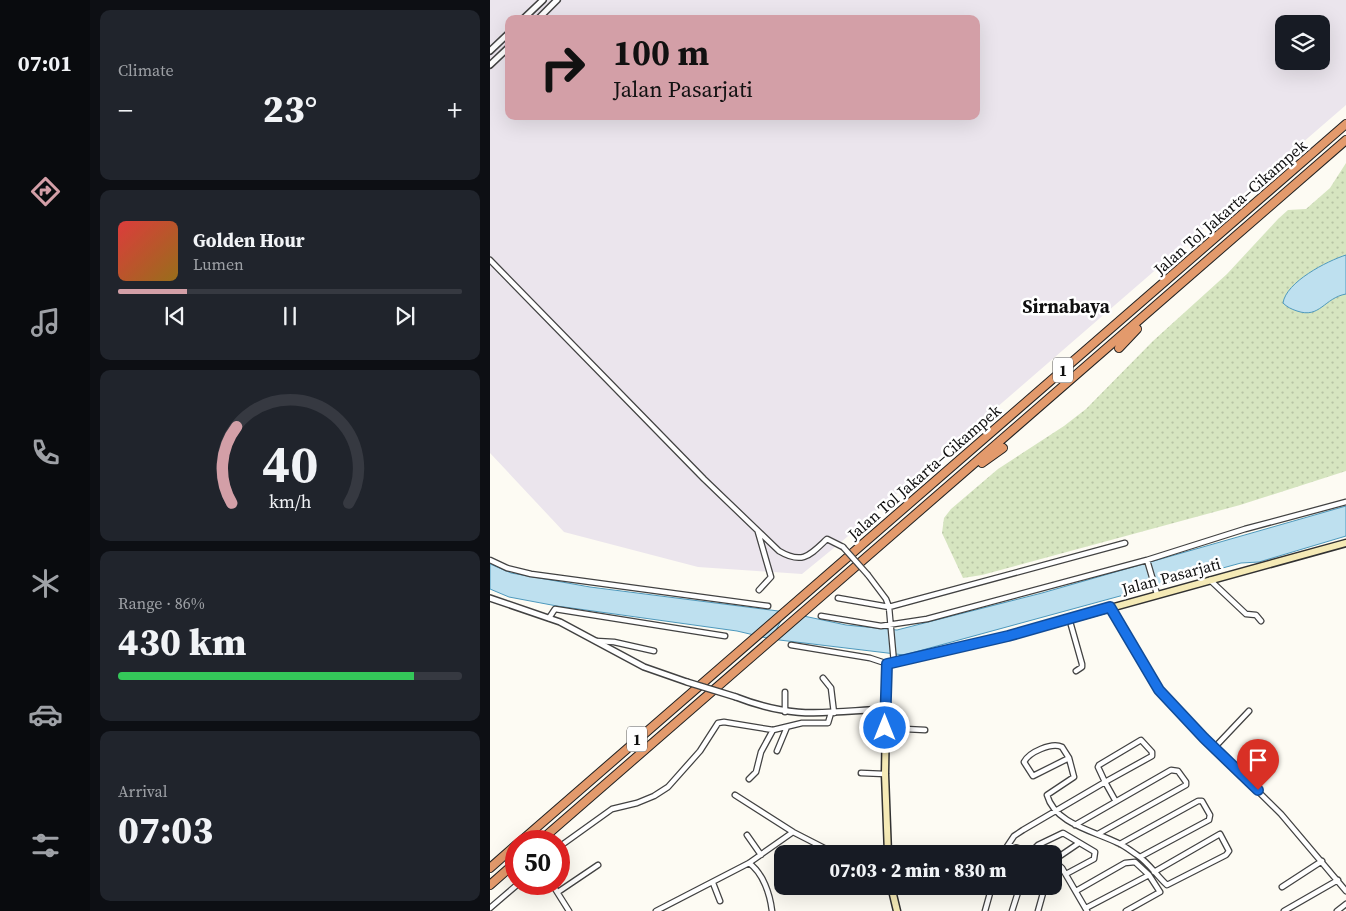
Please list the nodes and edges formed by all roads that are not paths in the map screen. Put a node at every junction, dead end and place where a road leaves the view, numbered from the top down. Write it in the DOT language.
graph roads {
  1 [pos="557,0"];
  2 [pos="541,2"];
  3 [pos="546,11"];
  4 [pos="528,15"];
  5 [pos="542,15"];
  6 [pos="505,37"];
  7 [pos="490,51"];
  8 [pos="505,51"];
  9 [pos="490,65"];
  10 [pos="1346,124"];
  11 [pos="1346,140"];
  12 [pos="490,260"];
  13 [pos="1167,297"];
  14 [pos="1119,348"];
  15 [pos="1003,448"];
  16 [pos="961,476"];
  17 [pos="1346,502"];
  18 [pos="757,531"];
  19 [pos="1125,543"];
  20 [pos="1346,543"];
  21 [pos="490,560"];
  22 [pos="1148,560"];
  23 [pos="1210,580"];
  24 [pos="759,590"];
  25 [pos="1156,591"];
  26 [pos="490,598"];
  27 [pos="838,598"];
  28 [pos="768,606"];
  29 [pos="889,607"];
  30 [pos="1110,607"];
  31 [pos="821,616"];
  32 [pos="549,618"];
  33 [pos="1069,618"];
  34 [pos="1261,621"];
  35 [pos="893,628"];
  36 [pos="725,636"];
  37 [pos="594,641"];
  38 [pos="791,645"];
  39 [pos="654,651"];
  40 [pos="891,662"];
  41 [pos="1076,671"];
  42 [pos="823,678"];
  43 [pos="784,692"];
  44 [pos="885,709"];
  45 [pos="1249,711"];
  46 [pos="785,712"];
  47 [pos="832,713"];
  48 [pos="787,726"];
  49 [pos="885,728"];
  50 [pos="773,730"];
  51 [pos="925,730"];
  52 [pos="1214,748"];
  53 [pos="777,751"];
  54 [pos="1069,758"];
  55 [pos="862,773"];
  56 [pos="885,774"];
  57 [pos="749,778"];
  58 [pos="1105,782"];
  59 [pos="734,795"];
  60 [pos="1116,800"];
  61 [pos="1056,810"];
  62 [pos="1075,825"];
  63 [pos="534,830"];
  64 [pos="553,830"];
  65 [pos="793,832"];
  66 [pos="1098,834"];
  67 [pos="747,835"];
  68 [pos="570,839"];
  69 [pos="1079,843"];
  70 [pos="1120,844"];
  71 [pos="818,845"];
  72 [pos="888,845"];
  73 [pos="1008,845"];
  74 [pos="1042,845"];
  75 [pos="505,855"];
  76 [pos="761,855"];
  77 [pos="1062,855"];
  78 [pos="1140,857"];
  79 [pos="1322,861"];
  80 [pos="749,863"];
  81 [pos="598,865"];
  82 [pos="490,868"];
  83 [pos="1062,870"];
  84 [pos="505,872"];
  85 [pos="1151,873"];
  86 [pos="1066,874"];
  87 [pos="1338,880"];
  88 [pos="713,883"];
  89 [pos="570,884"];
  90 [pos="490,885"];
  91 [pos="1282,886"];
  92 [pos="1076,891"];
  93 [pos="1346,891"];
  94 [pos="505,895"];
  95 [pos="560,895"];
  96 [pos="893,895"];
  97 [pos="989,895"];
  98 [pos="1017,895"];
  99 [pos="1043,895"];
  100 [pos="720,901"];
  101 [pos="1346,904"];
  102 [pos="490,908"];
  103 [pos="1086,910"];
  104 [pos="569,911"];
  105 [pos="656,911"];
  106 [pos="772,911"];
  107 [pos="897,911"];
  108 [pos="985,911"];
  109 [pos="1012,911"];
  110 [pos="1038,911"];
  111 [pos="1126,911"];
  112 [pos="1284,911"];
  113 [pos="1336,911"];
  1 -- 3 [label="street"];
  2 -- 3 [label="street"];
  2 -- 4 [label="street"];
  3 -- 5 [label="street"];
  6 -- 7 [label="street"];
  8 -- 9 [label="street"];
  10 -- 63 [label="highway, Jalan Tol Jakarta–Cikampek / 1"];
  11 -- 13 [label="highway, Jalan Tol Jakarta–Cikampek / 1"];
  12 -- 18 [label="street"];
  13 -- 14 [label="highway"];
  13 -- 16 [label="highway, Jalan Tol Jakarta–Cikampek / 1"];
  15 -- 16 [label="highway"];
  16 -- 64 [label="highway, Jalan Tol Jakarta–Cikampek / 1"];
  17 -- 22 [label="street"];
  18 -- 24 [label="street"];
  18 -- 29 [label="street, bridge"];
  19 -- 29 [label="street"];
  20 -- 23 [label="main road, Jalan Pasarjati"];
  21 -- 28 [label="street"];
  22 -- 25 [label="street"];
  22 -- 35 [label="street"];
  23 -- 25 [label="main road, Jalan Pasarjati"];
  23 -- 34 [label="street"];
  25 -- 30 [label="main road, Jalan Pasarjati"];
  26 -- 32 [label="street"];
  27 -- 29 [label="street"];
  29 -- 35 [label="street"];
  30 -- 33 [label="main road, Jalan Pasarjati"];
  30 -- 52 [label="street"];
  31 -- 35 [label="street"];
  32 -- 36 [label="street"];
  32 -- 37 [label="street"];
  33 -- 40 [label="main road, Jalan Pasarjati"];
  33 -- 41 [label="street"];
  35 -- 40 [label="street"];
  37 -- 39 [label="street"];
  37 -- 46 [label="street, bridge"];
  38 -- 40 [label="street"];
  40 -- 44 [label="main road"];
  42 -- 47 [label="street"];
  43 -- 46 [label="street"];
  44 -- 47 [label="street"];
  44 -- 49 [label="main road"];
  45 -- 52 [label="street"];
  46 -- 47 [label="street"];
  47 -- 48 [label="street"];
  48 -- 50 [label="street"];
  48 -- 53 [label="street"];
  49 -- 51 [label="street"];
  49 -- 56 [label="main road"];
  50 -- 57 [label="street"];
  50 -- 68 [label="street"];
  52 -- 79 [label="street"];
  54 -- 54 [label="street"];
  54 -- 61 [label="street"];
  55 -- 56 [label="street"];
  56 -- 72 [label="main road"];
  58 -- 58 [label="street"];
  58 -- 60 [label="street"];
  58 -- 61 [label="street"];
  59 -- 65 [label="street"];
  60 -- 62 [label="street"];
  60 -- 66 [label="street"];
  61 -- 62 [label="street"];
  61 -- 73 [label="street"];
  62 -- 66 [label="street"];
  65 -- 71 [label="street"];
  65 -- 76 [label="street"];
  66 -- 70 [label="street"];
  67 -- 76 [label="street"];
  69 -- 74 [label="street"];
  69 -- 77 [label="street"];
  69 -- 86 [label="street"];
  70 -- 78 [label="street"];
  70 -- 78 [label="street"];
  75 -- 82 [label="highway"];
  76 -- 80 [label="street"];
  78 -- 85 [label="street"];
  79 -- 87 [label="street"];
  79 -- 91 [label="street"];
  80 -- 88 [label="street"];
  80 -- 106 [label="street"];
  81 -- 89 [label="street"];
  83 -- 86 [label="street"];
  84 -- 90 [label="highway"];
  85 -- 85 [label="street"];
  85 -- 92 [label="street"];
  85 -- 103 [label="street"];
  85 -- 111 [label="street"];
  86 -- 92 [label="street"];
  87 -- 93 [label="street"];
  87 -- 112 [label="street"];
  88 -- 100 [label="street"];
  88 -- 105 [label="street"];
  92 -- 103 [label="street"];
  94 -- 102 [label="street"];
  95 -- 104 [label="street"];
  96 -- 107 [label="main road"];
  97 -- 108 [label="street"];
  98 -- 109 [label="street"];
  99 -- 110 [label="street"];
  101 -- 113 [label="street"];
}
